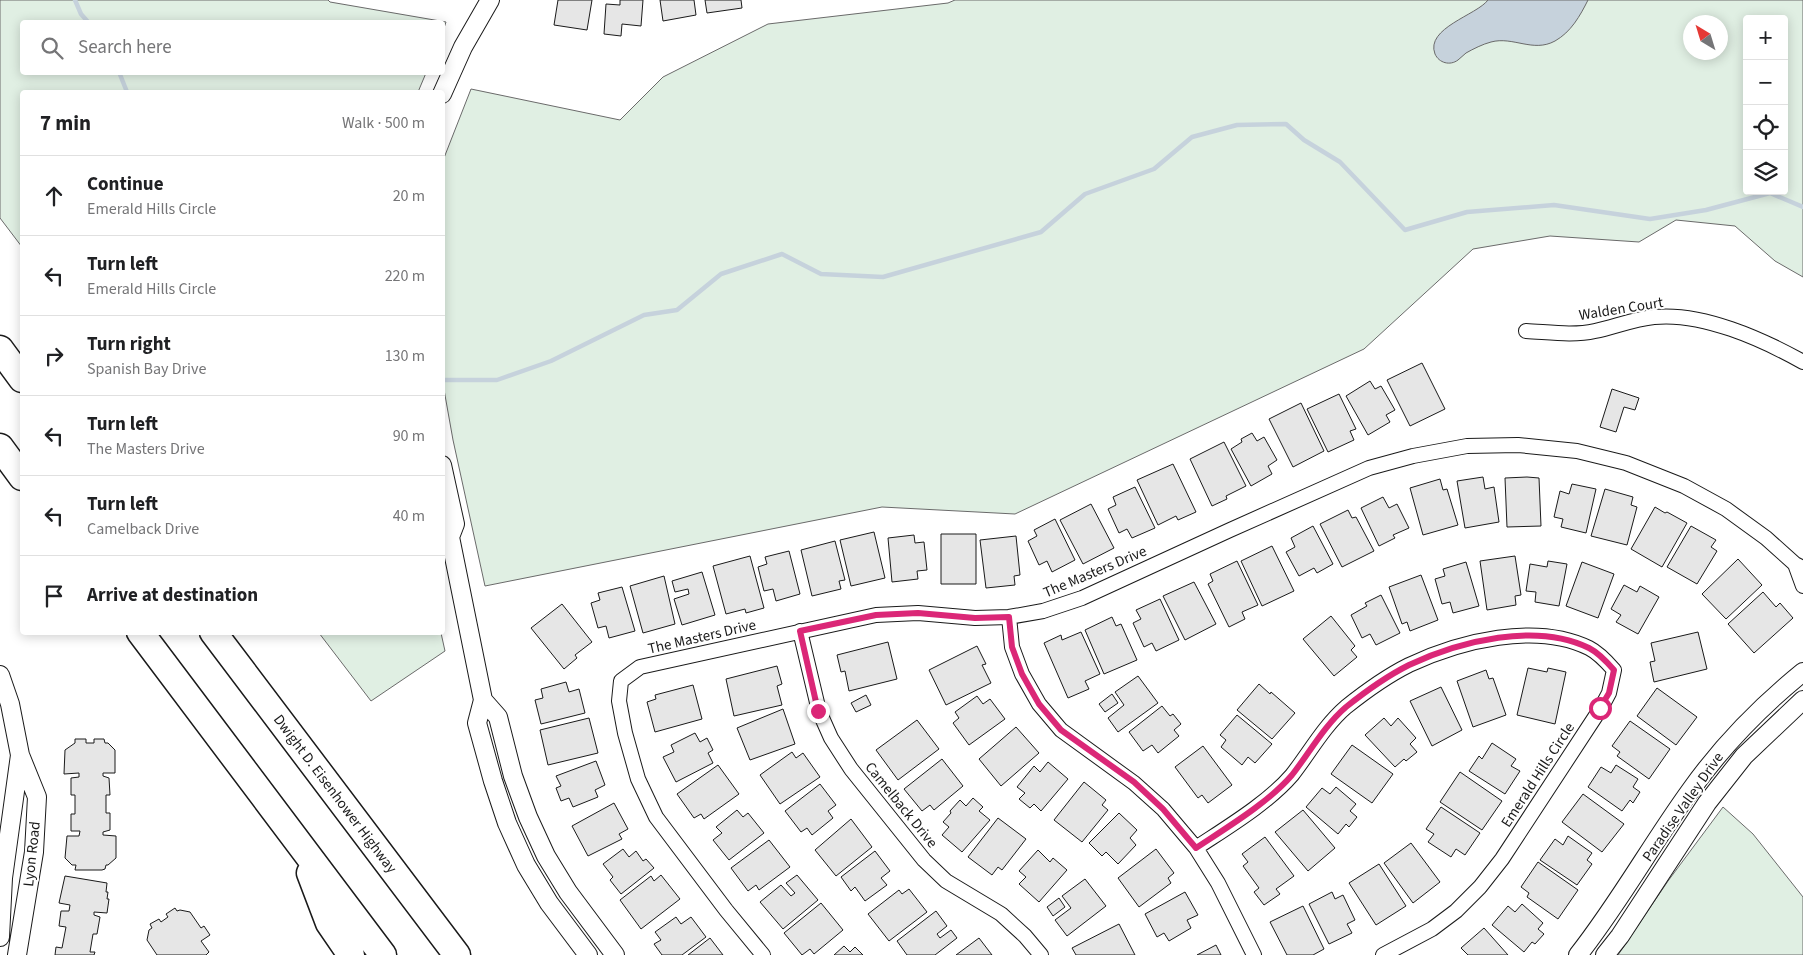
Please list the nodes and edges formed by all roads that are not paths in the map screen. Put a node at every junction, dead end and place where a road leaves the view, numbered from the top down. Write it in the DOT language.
graph roads {
  1 [pos="490,0"];
  2 [pos="444,90"];
  3 [pos="1526,331"];
  4 [pos="0,349"];
  5 [pos="1803,362"];
  6 [pos="20,376"];
  7 [pos="0,447"];
  8 [pos="20,474"];
  9 [pos="445,479"];
  10 [pos="446,533"];
  11 [pos="1800,562"];
  12 [pos="1803,586"];
  13 [pos="1009,617"];
  14 [pos="800,631"];
  15 [pos="142,635"];
  16 [pos="216,635"];
  17 [pos="1803,672"];
  18 [pos="0,675"];
  19 [pos="483,700"];
  20 [pos="1803,700"];
  21 [pos="20,755"];
  22 [pos="299,844"];
  23 [pos="1196,848"];
  24 [pos="0,937"];
  25 [pos="450,946"];
  26 [pos="18,955"];
  27 [pos="350,955"];
  28 [pos="383,955"];
  29 [pos="462,955"];
  30 [pos="588,955"];
  31 [pos="615,955"];
  32 [pos="763,955"];
  33 [pos="1041,955"];
  34 [pos="1254,955"];
  35 [pos="1383,955"];
  36 [pos="1578,955"];
  37 [pos="1605,955"];
  1 -- 2 [label="street"];
  3 -- 5 [label="street, Walden Court"];
  4 -- 6 [label="highway"];
  7 -- 8 [label="highway"];
  9 -- 10 [label="street"];
  10 -- 19 [label="street"];
  11 -- 12 [label="street, The Masters Drive"];
  11 -- 13 [label="street, The Masters Drive"];
  13 -- 14 [label="street, The Masters Drive"];
  13 -- 23 [label="street"];
  14 -- 32 [label="street, The Masters Drive"];
  14 -- 33 [label="street, Camelback Drive"];
  15 -- 22 [label="highway"];
  16 -- 25 [label="highway, Dwight D. Eisenhower Highway"];
  17 -- 36 [label="street, Paradise Valley Drive"];
  18 -- 21 [label="street, Lyon Road"];
  19 -- 30 [label="street"];
  19 -- 31 [label="street"];
  20 -- 37 [label="street, Paradise Valley Drive"];
  21 -- 24 [label="street, Lyon Road"];
  21 -- 26 [label="street, Lyon Road"];
  22 -- 27 [label="highway"];
  22 -- 28 [label="highway"];
  23 -- 34 [label="street"];
  23 -- 35 [label="street, Emerald Hills Circle"];
  25 -- 29 [label="highway, Dwight D. Eisenhower Highway"];
}
